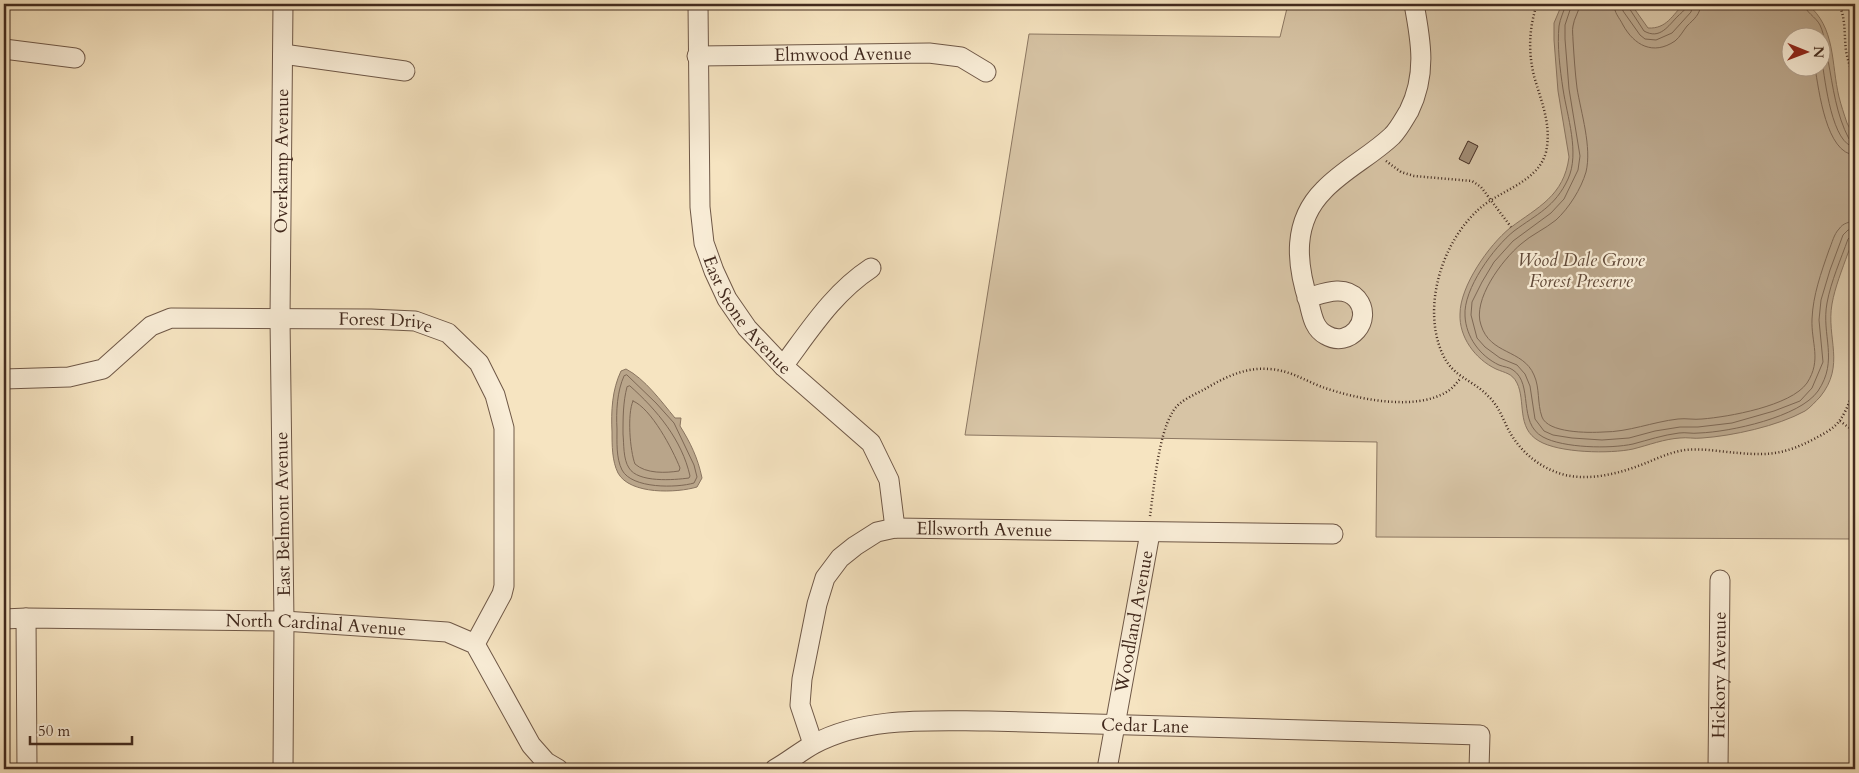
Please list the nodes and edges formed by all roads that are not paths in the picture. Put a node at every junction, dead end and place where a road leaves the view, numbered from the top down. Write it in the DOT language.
graph roads {
  1 [pos="283,4"];
  2 [pos="698,4"];
  3 [pos="1414,4"];
  4 [pos="4,49"];
  5 [pos="282,54"];
  6 [pos="697,56"];
  7 [pos="74,58"];
  8 [pos="406,71"];
  9 [pos="986,72"];
  10 [pos="871,268"];
  11 [pos="1307,298"];
  12 [pos="280,319"];
  13 [pos="783,366"];
  14 [pos="4,379"];
  15 [pos="895,528"];
  16 [pos="1150,532"];
  17 [pos="1333,534"];
  18 [pos="1720,580"];
  19 [pos="26,618"];
  20 [pos="4,619"];
  21 [pos="284,621"];
  22 [pos="475,644"];
  23 [pos="1116,725"];
  24 [pos="813,744"];
  25 [pos="26,769"];
  26 [pos="282,769"];
  27 [pos="558,769"];
  28 [pos="775,769"];
  29 [pos="1107,769"];
  30 [pos="1480,769"];
  31 [pos="1718,769"];
  1 -- 5 [label="street, Overkamp Avenue"];
  2 -- 6 [label="street, East Stone Avenue"];
  3 -- 11 [label="street"];
  4 -- 7 [label="street"];
  5 -- 8 [label="street"];
  5 -- 12 [label="street, Overkamp Avenue"];
  6 -- 9 [label="street, Elmwood Avenue"];
  6 -- 13 [label="street, East Stone Avenue"];
  10 -- 13 [label="street"];
  12 -- 14 [label="street, Forest Drive"];
  12 -- 21 [label="street, East Belmont Avenue"];
  12 -- 22 [label="street, Forest Drive"];
  13 -- 15 [label="street, East Stone Avenue"];
  15 -- 16 [label="street, Ellsworth Avenue"];
  15 -- 24 [label="street, Ellsworth Avenue"];
  16 -- 17 [label="street, Ellsworth Avenue"];
  16 -- 23 [label="street, Woodland Avenue"];
  18 -- 31 [label="street, Hickory Avenue"];
  19 -- 20 [label="street, North Cardinal Avenue"];
  19 -- 21 [label="street, North Cardinal Avenue"];
  19 -- 25 [label="street"];
  21 -- 22 [label="street, North Cardinal Avenue"];
  21 -- 26 [label="street, East Belmont Avenue"];
  22 -- 27 [label="street"];
  23 -- 24 [label="street, Cedar Lane"];
  23 -- 29 [label="street, Woodland Avenue"];
  23 -- 30 [label="street, Cedar Lane"];
  24 -- 28 [label="street"];
}
